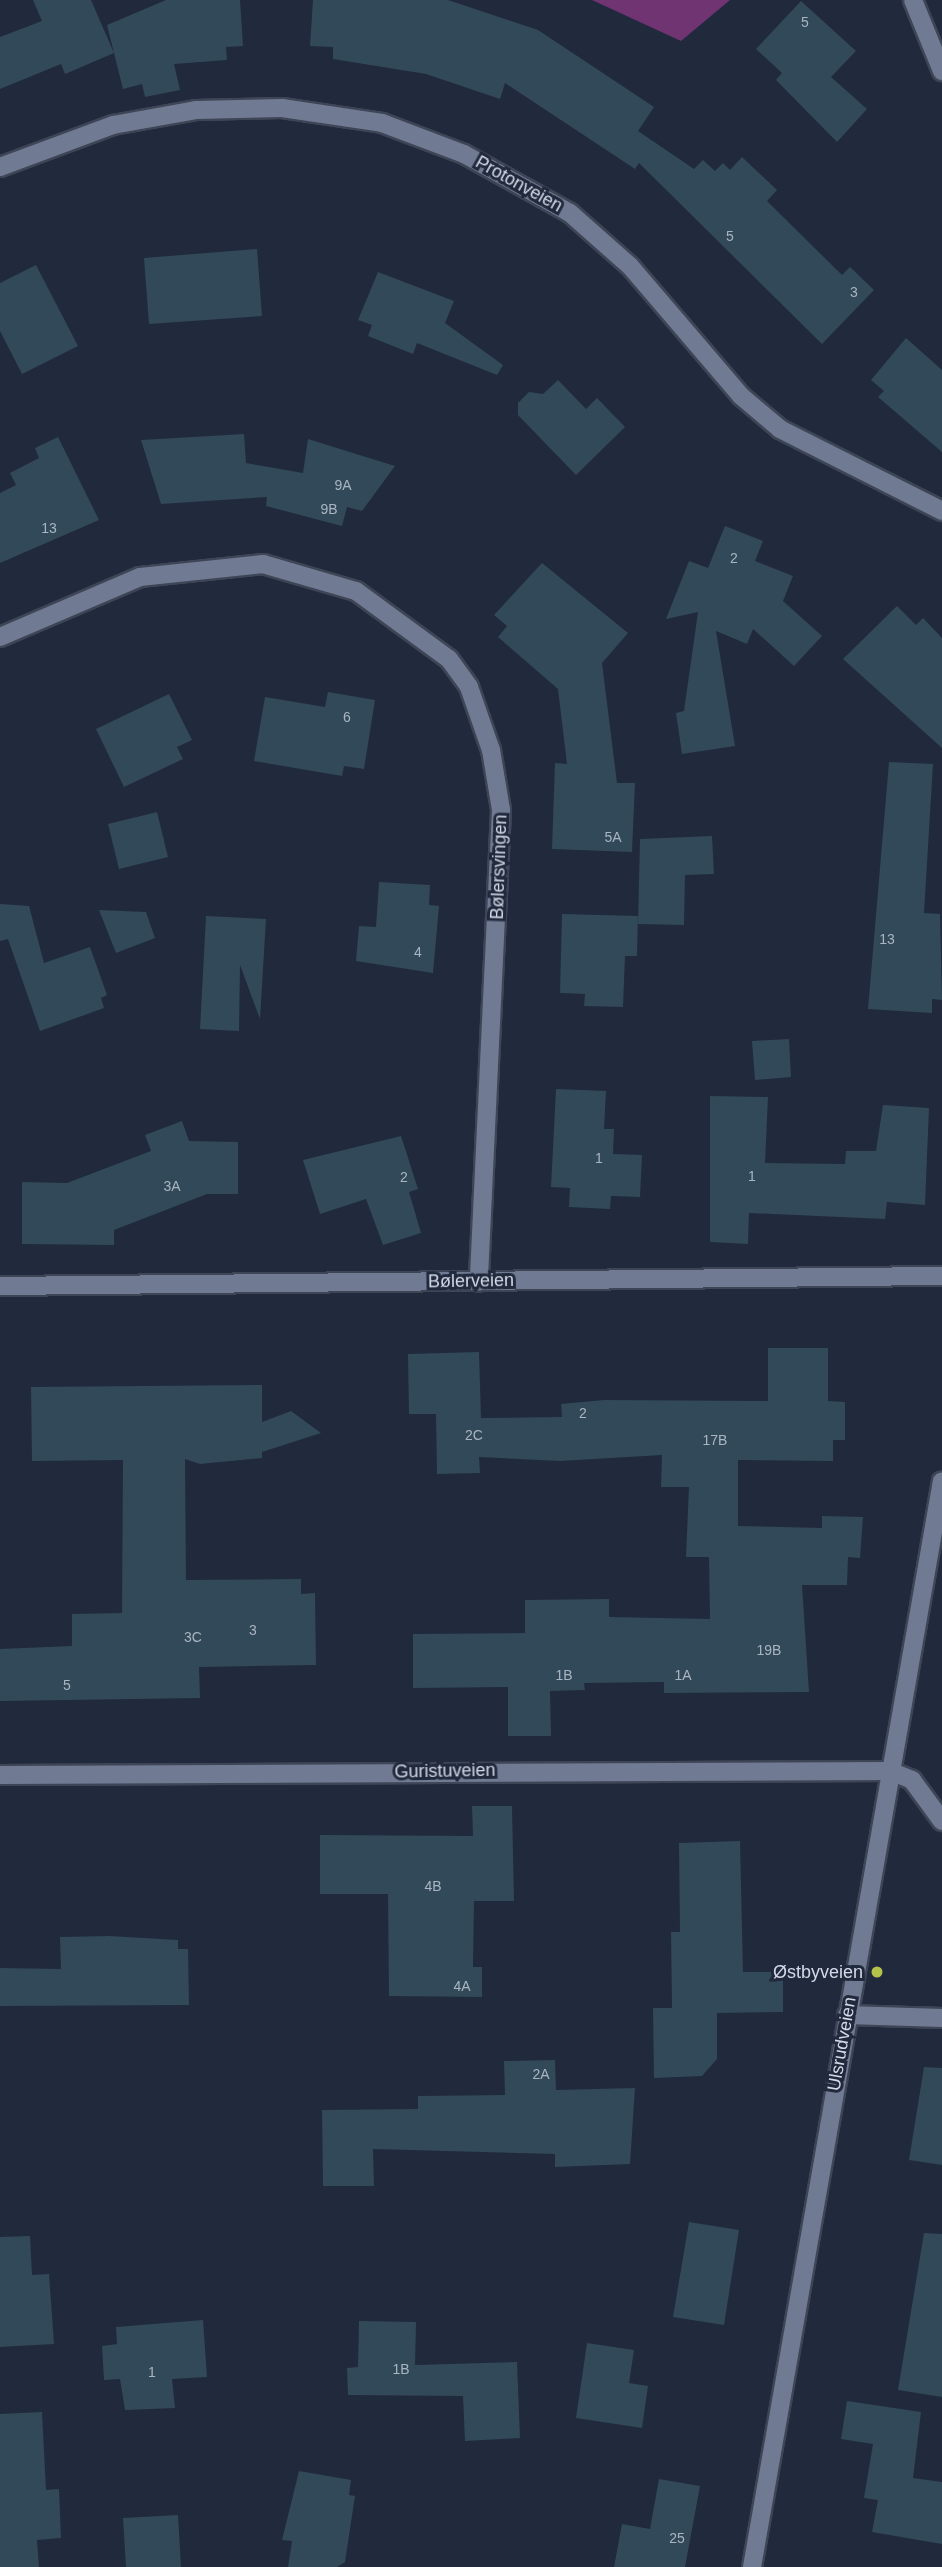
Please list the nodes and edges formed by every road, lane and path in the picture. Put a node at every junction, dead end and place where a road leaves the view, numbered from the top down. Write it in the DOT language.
graph roads {
  1 [pos="913,0"];
  2 [pos="942,71"];
  3 [pos="0,167"];
  4 [pos="942,511"];
  5 [pos="0,637"];
  6 [pos="942,1276"];
  7 [pos="479,1281"];
  8 [pos="0,1286"];
  9 [pos="942,1481"];
  10 [pos="890,1771"];
  11 [pos="0,1775"];
  12 [pos="942,1821"];
  13 [pos="847,2015"];
  14 [pos="942,2018"];
  15 [pos="752,2567"];
  1 -- 2 [label="street"];
  3 -- 4 [label="street, Protonveien"];
  5 -- 7 [label="street, Bølersvingen"];
  6 -- 7 [label="street, Bølerveien"];
  7 -- 8 [label="street, Bølerveien"];
  9 -- 10 [label="street, Ulsrudveien"];
  10 -- 11 [label="street, Guristuveien"];
  10 -- 12 [label="street"];
  10 -- 13 [label="street, Ulsrudveien"];
  13 -- 14 [label="street"];
  13 -- 15 [label="street, Ulsrudveien"];
}
